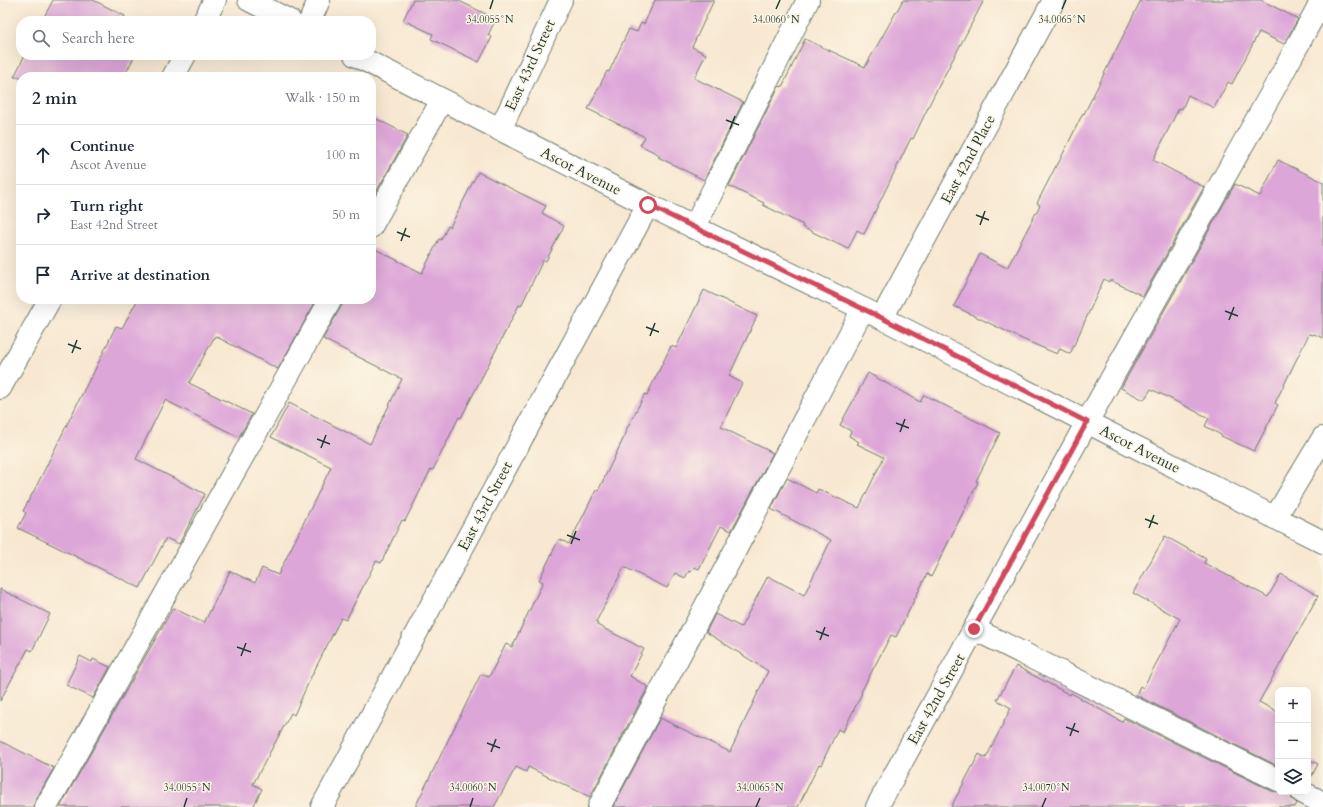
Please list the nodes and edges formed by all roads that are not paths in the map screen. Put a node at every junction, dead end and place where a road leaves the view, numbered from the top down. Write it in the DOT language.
graph roads {
  1 [pos="215,0"];
  2 [pos="249,0"];
  3 [pos="319,0"];
  4 [pos="561,0"];
  5 [pos="808,0"];
  6 [pos="1054,0"];
  7 [pos="1322,0"];
  8 [pos="207,16"];
  9 [pos="280,16"];
  10 [pos="312,16"];
  11 [pos="182,60"];
  12 [pos="365,60"];
  13 [pos="176,72"];
  14 [pos="442,100"];
  15 [pos="500,130"];
  16 [pos="648,205"];
  17 [pos="376,218"];
  18 [pos="694,228"];
  19 [pos="47,304"];
  20 [pos="328,304"];
  21 [pos="873,314"];
  22 [pos="0,388"];
  23 [pos="1087,422"];
  24 [pos="1323,438"];
  25 [pos="1276,518"];
  26 [pos="1323,542"];
  27 [pos="974,629"];
  28 [pos="1275,779"];
  29 [pos="1308,795"];
  30 [pos="1323,802"];
  31 [pos="46,807"];
  32 [pos="322,807"];
  33 [pos="599,807"];
  34 [pos="877,807"];
  1 -- 8 [label="street"];
  2 -- 9 [label="street"];
  3 -- 10 [label="street"];
  4 -- 15 [label="street, East 43rd Street"];
  5 -- 18 [label="street"];
  6 -- 21 [label="street, East 42nd Place"];
  7 -- 23 [label="street, East 42nd Street"];
  11 -- 13 [label="street"];
  12 -- 14 [label="street, Ascot Avenue"];
  14 -- 15 [label="street, Ascot Avenue"];
  14 -- 17 [label="street"];
  15 -- 16 [label="street, Ascot Avenue"];
  16 -- 18 [label="street, Ascot Avenue"];
  16 -- 32 [label="street, East 43rd Street"];
  18 -- 21 [label="street, Ascot Avenue"];
  19 -- 22 [label="street"];
  20 -- 31 [label="street"];
  21 -- 23 [label="street, Ascot Avenue"];
  21 -- 33 [label="street, East 42nd Place"];
  23 -- 25 [label="street, Ascot Avenue"];
  23 -- 27 [label="street, East 42nd Street"];
  24 -- 25 [label="street"];
  25 -- 26 [label="street, Ascot Avenue"];
  27 -- 28 [label="street"];
  27 -- 34 [label="street, East 42nd Street"];
  29 -- 30 [label="street"];
}
